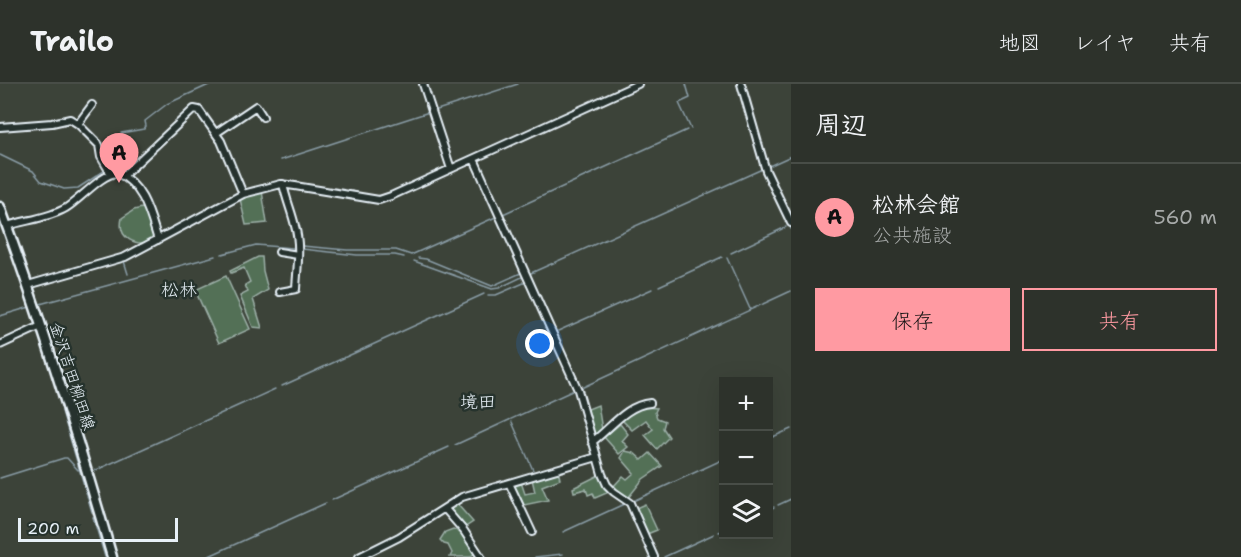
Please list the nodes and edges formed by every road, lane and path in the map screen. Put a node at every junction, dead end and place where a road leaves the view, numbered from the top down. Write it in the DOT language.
graph roads {
  1 [pos="423,84"];
  2 [pos="638,84"];
  3 [pos="741,84"];
  4 [pos="92,105"];
  5 [pos="263,117"];
  6 [pos="78,124"];
  7 [pos="0,128"];
  8 [pos="216,133"];
  9 [pos="474,159"];
  10 [pos="451,169"];
  11 [pos="111,174"];
  12 [pos="123,176"];
  13 [pos="283,184"];
  14 [pos="243,194"];
  15 [pos="0,207"];
  16 [pos="791,223"];
  17 [pos="7,226"];
  18 [pos="158,240"];
  19 [pos="279,252"];
  20 [pos="298,255"];
  21 [pos="28,285"];
  22 [pos="280,292"];
  23 [pos="42,326"];
  24 [pos="0,345"];
  25 [pos="650,403"];
  26 [pos="592,442"];
  27 [pos="597,457"];
  28 [pos="509,483"];
  29 [pos="445,509"];
  30 [pos="532,532"];
  31 [pos="112,557"];
  32 [pos="359,557"];
  33 [pos="481,557"];
  34 [pos="654,557"];
  1 -- 10 [label="street"];
  2 -- 9 [label="street"];
  3 -- 16 [label="street"];
  4 -- 6 [label="street"];
  5 -- 8 [label="street"];
  6 -- 7 [label="street"];
  6 -- 11 [label="street"];
  8 -- 12 [label="street"];
  8 -- 14 [label="street"];
  9 -- 10 [label="street"];
  9 -- 26 [label="street"];
  10 -- 13 [label="street"];
  11 -- 12 [label="street"];
  11 -- 17 [label="street"];
  12 -- 18 [label="street"];
  13 -- 14 [label="street"];
  13 -- 20 [label="street"];
  14 -- 18 [label="street"];
  15 -- 17 [label="main road, 金沢吉田柳田線"];
  17 -- 21 [label="main road, 金沢吉田柳田線"];
  18 -- 21 [label="street"];
  19 -- 20 [label="street"];
  20 -- 22 [label="street"];
  21 -- 23 [label="main road, 金沢吉田柳田線"];
  23 -- 24 [label="street"];
  23 -- 31 [label="main road, 金沢吉田柳田線"];
  25 -- 26 [label="street"];
  26 -- 27 [label="street"];
  27 -- 28 [label="street"];
  27 -- 34 [label="street"];
  28 -- 29 [label="street"];
  28 -- 30 [label="street"];
  29 -- 32 [label="street"];
  29 -- 33 [label="street"];
}
